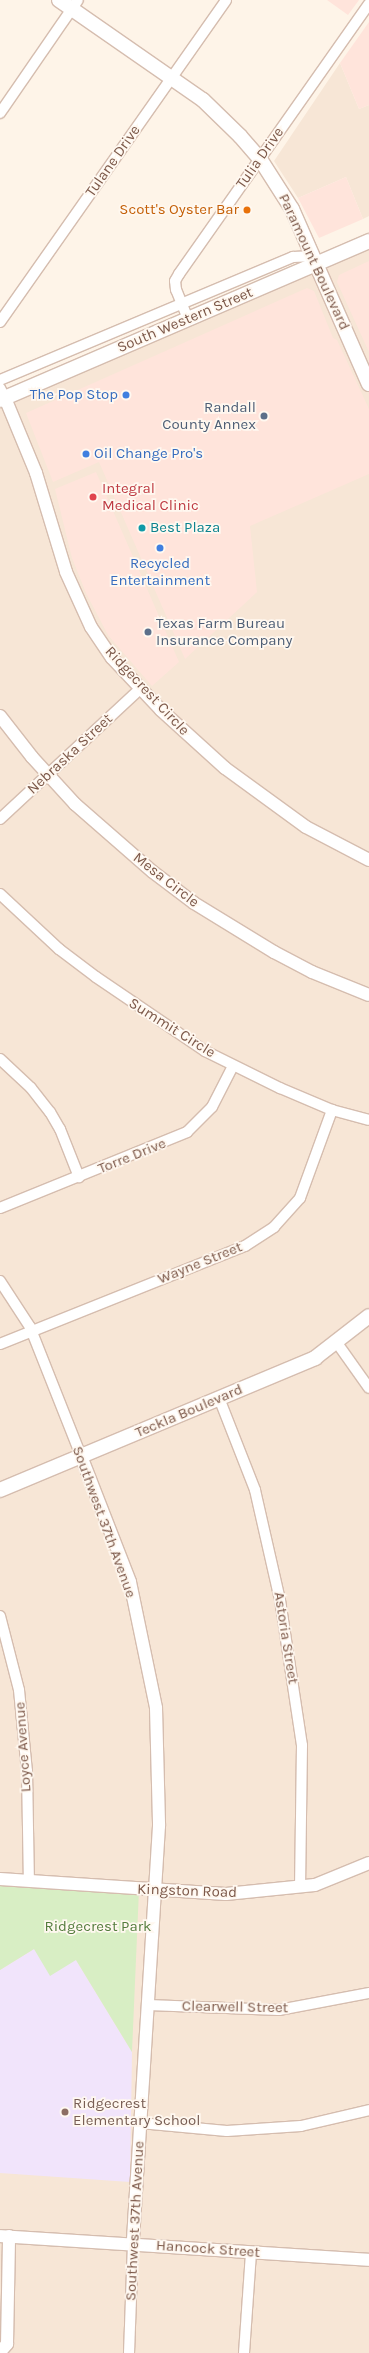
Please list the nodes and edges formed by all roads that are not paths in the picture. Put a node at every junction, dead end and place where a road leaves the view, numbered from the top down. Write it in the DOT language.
graph roads {
  1 [pos="59,0"];
  2 [pos="226,0"];
  3 [pos="75,4"];
  4 [pos="369,4"];
  5 [pos="171,77"];
  6 [pos="0,113"];
  7 [pos="260,159"];
  8 [pos="369,241"];
  9 [pos="316,260"];
  10 [pos="181,304"];
  11 [pos="188,319"];
  12 [pos="0,322"];
  13 [pos="0,380"];
  14 [pos="369,384"];
  15 [pos="2,395"];
  16 [pos="140,689"];
  17 [pos="0,716"];
  18 [pos="49,774"];
  19 [pos="0,819"];
  20 [pos="369,860"];
  21 [pos="0,894"];
  22 [pos="369,995"];
  23 [pos="0,1059"];
  24 [pos="233,1066"];
  25 [pos="332,1110"];
  26 [pos="369,1120"];
  27 [pos="79,1177"];
  28 [pos="0,1208"];
  29 [pos="0,1281"];
  30 [pos="369,1316"];
  31 [pos="31,1331"];
  32 [pos="337,1343"];
  33 [pos="0,1344"];
  34 [pos="369,1388"];
  35 [pos="219,1398"];
  36 [pos="81,1456"];
  37 [pos="0,1490"];
  38 [pos="0,1616"];
  39 [pos="369,1862"];
  40 [pos="0,1879"];
  41 [pos="29,1881"];
  42 [pos="300,1886"];
  43 [pos="155,1890"];
  44 [pos="369,1993"];
  45 [pos="148,2005"];
  46 [pos="369,2110"];
  47 [pos="140,2123"];
  48 [pos="4,2236"];
  49 [pos="133,2244"];
  50 [pos="251,2252"];
  51 [pos="369,2260"];
  52 [pos="0,2352"];
  53 [pos="129,2353"];
  54 [pos="244,2353"];
  1 -- 3 [label="main road, Paramount Boulevard"];
  2 -- 5 [label="street, Tulane Drive"];
  3 -- 5 [label="main road, Paramount Boulevard"];
  3 -- 6 [label="street"];
  4 -- 7 [label="street, Tulia Drive"];
  5 -- 7 [label="main road, Paramount Boulevard"];
  5 -- 12 [label="street, Tulane Drive"];
  7 -- 9 [label="main road, Paramount Boulevard"];
  7 -- 10 [label="street, Tulia Drive"];
  8 -- 9 [label="main road, South Western Street"];
  9 -- 10 [label="street"];
  9 -- 11 [label="main road, South Western Street"];
  9 -- 14 [label="main road, Paramount Boulevard"];
  10 -- 11 [label="street, Tulia Drive"];
  10 -- 13 [label="street"];
  11 -- 15 [label="main road, South Western Street"];
  15 -- 16 [label="street, Ridgecrest Circle"];
  16 -- 18 [label="street, Nebraska Street"];
  16 -- 20 [label="street, Ridgecrest Circle"];
  17 -- 18 [label="street, Mesa Circle"];
  18 -- 19 [label="street, Nebraska Street"];
  18 -- 22 [label="street, Mesa Circle"];
  21 -- 24 [label="street, Summit Circle"];
  23 -- 27 [label="street"];
  24 -- 25 [label="street, Summit Circle"];
  24 -- 27 [label="street, Torre Drive"];
  25 -- 26 [label="street, Summit Circle"];
  25 -- 31 [label="street, Wayne Street"];
  27 -- 28 [label="street, Torre Drive"];
  29 -- 31 [label="street, Southwest 37th Avenue"];
  30 -- 32 [label="main road, Teckla Boulevard"];
  31 -- 33 [label="street, Wayne Street"];
  31 -- 36 [label="street, Southwest 37th Avenue"];
  32 -- 34 [label="street"];
  32 -- 35 [label="main road, Teckla Boulevard"];
  35 -- 36 [label="main road, Teckla Boulevard"];
  35 -- 42 [label="street, Astoria Street"];
  36 -- 37 [label="main road, Teckla Boulevard"];
  36 -- 43 [label="street, Southwest 37th Avenue"];
  38 -- 41 [label="street, Loyce Avenue"];
  39 -- 42 [label="street, Kingston Road"];
  40 -- 41 [label="street, Kingston Road"];
  41 -- 43 [label="street, Kingston Road"];
  42 -- 43 [label="street, Kingston Road"];
  43 -- 45 [label="street, Southwest 37th Avenue"];
  44 -- 45 [label="street, Clearwell Street"];
  45 -- 47 [label="street, Southwest 37th Avenue"];
  46 -- 47 [label="street"];
  47 -- 49 [label="street, Southwest 37th Avenue"];
  48 -- 49 [label="street, Hancock Street"];
  48 -- 52 [label="street"];
  49 -- 50 [label="street, Hancock Street"];
  49 -- 53 [label="street, Southwest 37th Avenue"];
  50 -- 51 [label="street, Hancock Street"];
  50 -- 54 [label="street"];
}
